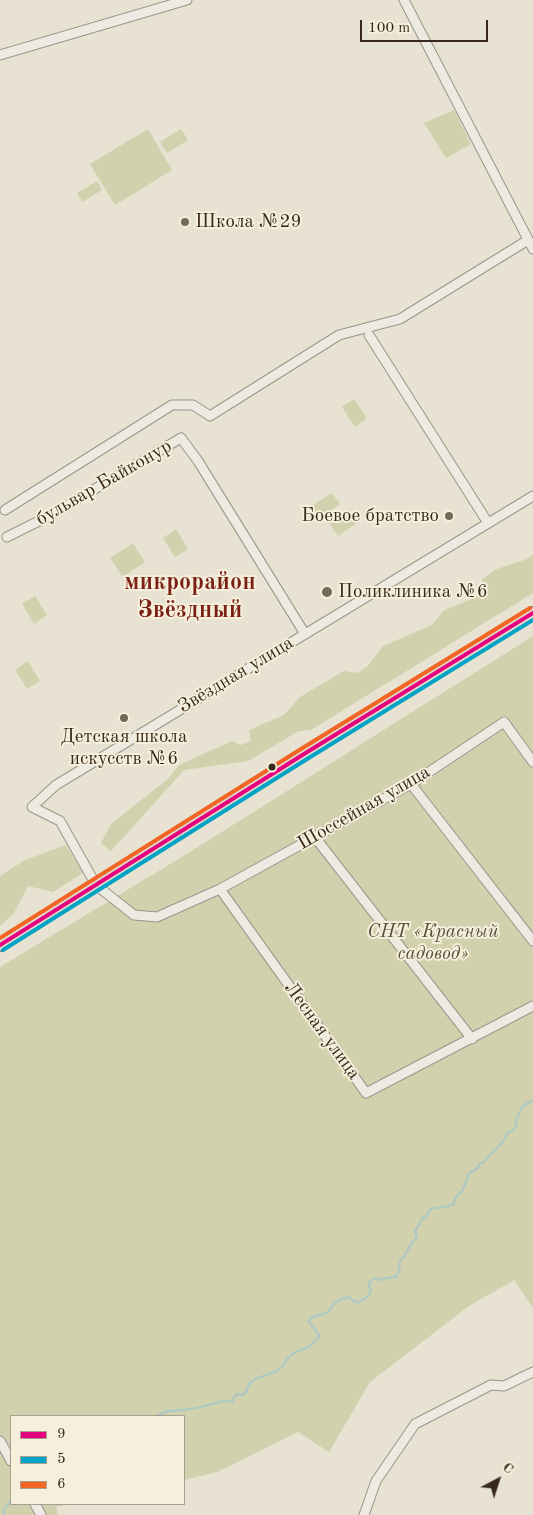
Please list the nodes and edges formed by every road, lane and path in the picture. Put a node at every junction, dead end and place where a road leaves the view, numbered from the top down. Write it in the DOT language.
graph roads {
  1 [pos="187,0"];
  2 [pos="404,0"];
  3 [pos="0,55"];
  4 [pos="528,240"];
  5 [pos="533,249"];
  6 [pos="369,335"];
  7 [pos="533,496"];
  8 [pos="5,510"];
  9 [pos="488,523"];
  10 [pos="7,537"];
  11 [pos="533,613"];
  12 [pos="305,634"];
  13 [pos="533,762"];
  14 [pos="411,784"];
  15 [pos="314,836"];
  16 [pos="96,885"];
  17 [pos="220,889"];
  18 [pos="533,941"];
  19 [pos="0,945"];
  20 [pos="533,1006"];
  21 [pos="472,1039"];
  22 [pos="533,1372"];
  23 [pos="0,1441"];
  24 [pos="10,1460"];
  25 [pos="364,1515"];
  1 -- 3 [label="street"];
  2 -- 4 [label="street"];
  4 -- 5 [label="street"];
  4 -- 8 [label="street"];
  6 -- 9 [label="street"];
  7 -- 9 [label="street, Звёздная улица"];
  9 -- 12 [label="street, Звёздная улица"];
  10 -- 12 [label="street, бульвар Байконур"];
  11 -- 16 [label="main road"];
  12 -- 16 [label="street, Звёздная улица"];
  13 -- 14 [label="street, Шоссейная улица"];
  14 -- 15 [label="street, Шоссейная улица"];
  14 -- 18 [label="street"];
  15 -- 17 [label="street, Шоссейная улица"];
  15 -- 21 [label="street"];
  16 -- 17 [label="street, Шоссейная улица"];
  16 -- 19 [label="main road"];
  17 -- 21 [label="street, Лесная улица"];
  20 -- 21 [label="street, Лесная улица"];
  22 -- 25 [label="street"];
  23 -- 24 [label="street"];
}
